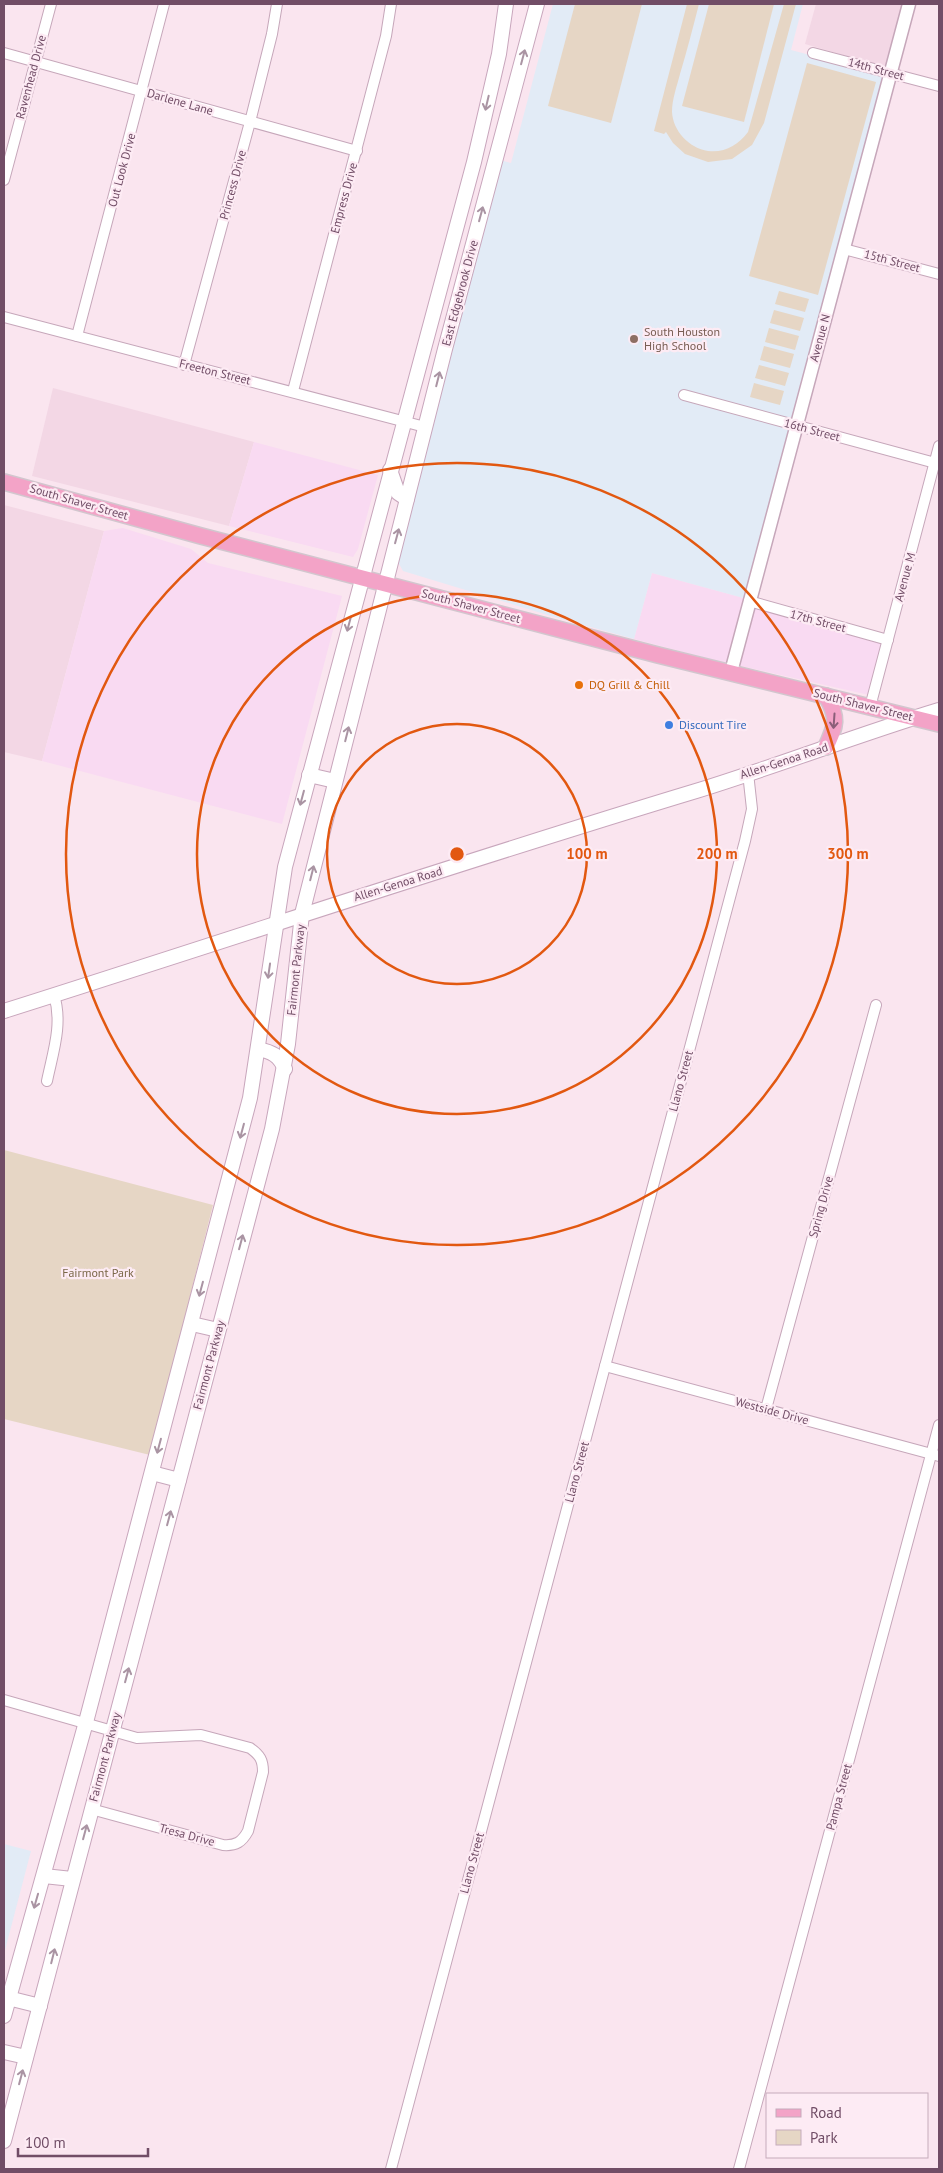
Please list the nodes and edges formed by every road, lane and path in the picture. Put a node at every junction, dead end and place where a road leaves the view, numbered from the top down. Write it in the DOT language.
graph roads {
  1 [pos="51,4"];
  2 [pos="164,4"];
  3 [pos="277,4"];
  4 [pos="391,4"];
  5 [pos="506,4"];
  6 [pos="537,4"];
  7 [pos="909,4"];
  8 [pos="813,52"];
  9 [pos="4,54"];
  10 [pos="35,62"];
  11 [pos="891,73"];
  12 [pos="939,86"];
  13 [pos="143,92"];
  14 [pos="250,122"];
  15 [pos="357,151"];
  16 [pos="474,162"];
  17 [pos="493,167"];
  18 [pos="4,180"];
  19 [pos="844,249"];
  20 [pos="939,274"];
  21 [pos="439,290"];
  22 [pos="460,295"];
  23 [pos="4,317"];
  24 [pos="77,336"];
  25 [pos="184,365"];
  26 [pos="293,392"];
  27 [pos="684,395"];
  28 [pos="403,422"];
  29 [pos="796,425"];
  30 [pos="426,427"];
  31 [pos="939,446"];
  32 [pos="937,463"];
  33 [pos="390,470"];
  34 [pos="4,482"];
  35 [pos="407,499"];
  36 [pos="362,577"];
  37 [pos="385,583"];
  38 [pos="749,602"];
  39 [pos="888,640"];
  40 [pos="731,672"];
  41 [pos="826,696"];
  42 [pos="870,707"];
  43 [pos="939,710"];
  44 [pos="910,719"];
  45 [pos="939,724"];
  46 [pos="826,747"];
  47 [pos="748,773"];
  48 [pos="309,775"];
  49 [pos="335,781"];
  50 [pos="302,914"];
  51 [pos="276,923"];
  52 [pos="54,995"];
  53 [pos="876,1005"];
  54 [pos="4,1011"];
  55 [pos="258,1049"];
  56 [pos="285,1069"];
  57 [pos="47,1081"];
  58 [pos="192,1324"];
  59 [pos="218,1330"];
  60 [pos="605,1366"];
  61 [pos="766,1410"];
  62 [pos="939,1424"];
  63 [pos="935,1455"];
  64 [pos="152,1473"];
  65 [pos="179,1480"];
  66 [pos="4,1700"];
  67 [pos="86,1722"];
  68 [pos="112,1732"];
  69 [pos="91,1809"];
  70 [pos="44,1876"];
  71 [pos="72,1879"];
  72 [pos="8,1998"];
  73 [pos="40,2006"];
  74 [pos="4,2016"];
  75 [pos="4,2052"];
  76 [pos="26,2058"];
  77 [pos="9,2104"];
  78 [pos="4,2141"];
  79 [pos="391,2169"];
  80 [pos="739,2169"];
  1 -- 10 [label="street, Ravenhead Drive"];
  2 -- 13 [label="street, Out Look Drive"];
  3 -- 14 [label="street, Princess Drive"];
  4 -- 15 [label="street, Empress Drive"];
  5 -- 16 [label="main road, East Edgebrook Drive, one-way"];
  17 -- 6 [label="main road, East Edgebrook Drive, one-way"];
  7 -- 11 [label="street, Avenue N"];
  8 -- 11 [label="street, 14th Street"];
  9 -- 10 [label="street, Darlene Lane"];
  10 -- 13 [label="street, Darlene Lane"];
  10 -- 18 [label="street, Ravenhead Drive"];
  11 -- 12 [label="street, 14th Street"];
  11 -- 19 [label="street, Avenue N"];
  13 -- 14 [label="street, Darlene Lane"];
  13 -- 24 [label="street, Out Look Drive"];
  14 -- 15 [label="street, Darlene Lane"];
  14 -- 25 [label="street, Princess Drive"];
  15 -- 26 [label="street, Empress Drive"];
  16 -- 17 [label="main road"];
  16 -- 21 [label="main road, East Edgebrook Drive"];
  22 -- 17 [label="main road, East Edgebrook Drive, one-way"];
  19 -- 20 [label="street, 15th Street"];
  19 -- 29 [label="street, Avenue N"];
  21 -- 22 [label="main road"];
  21 -- 28 [label="main road, East Edgebrook Drive"];
  30 -- 22 [label="main road, East Edgebrook Drive, one-way"];
  23 -- 24 [label="street, Freeton Street"];
  24 -- 25 [label="street, Freeton Street"];
  25 -- 26 [label="street, Freeton Street"];
  26 -- 28 [label="street, Freeton Street"];
  27 -- 29 [label="street, 16th Street"];
  28 -- 30 [label="street, Freeton Street"];
  28 -- 33 [label="main road, East Edgebrook Drive"];
  29 -- 32 [label="street, 16th Street"];
  29 -- 38 [label="street, Avenue N"];
  30 -- 35 [label="main road, East Edgebrook Drive"];
  31 -- 32 [label="street, Avenue M"];
  32 -- 39 [label="street, Avenue M"];
  33 -- 35 [label="main road"];
  33 -- 36 [label="main road, East Edgebrook Drive"];
  34 -- 36 [label="main road, South Shaver Street"];
  37 -- 35 [label="main road, East Edgebrook Drive, one-way"];
  36 -- 37 [label="main road, South Shaver Street"];
  36 -- 48 [label="main road, Fairmont Parkway, one-way"];
  37 -- 40 [label="main road, South Shaver Street"];
  49 -- 37 [label="main road, Fairmont Parkway, one-way"];
  38 -- 39 [label="street, 17th Street"];
  38 -- 40 [label="street, Avenue N"];
  39 -- 42 [label="street, Avenue M"];
  40 -- 41 [label="main road, South Shaver Street"];
  41 -- 42 [label="main road, South Shaver Street"];
  41 -- 46 [label="main road, one-way"];
  42 -- 44 [label="main road, South Shaver Street"];
  43 -- 44 [label="main road, Allen-Genoa Road"];
  44 -- 45 [label="main road, South Shaver Street"];
  44 -- 46 [label="main road, Allen-Genoa Road"];
  46 -- 47 [label="main road, Allen-Genoa Road"];
  47 -- 50 [label="main road, Allen-Genoa Road"];
  47 -- 60 [label="street, Llano Street"];
  48 -- 49 [label="main road"];
  48 -- 51 [label="main road, Fairmont Parkway, one-way"];
  50 -- 49 [label="main road, Fairmont Parkway, one-way"];
  50 -- 51 [label="main road, Allen-Genoa Road"];
  50 -- 56 [label="main road, Fairmont Parkway"];
  51 -- 52 [label="main road, Allen-Genoa Road"];
  51 -- 55 [label="main road, Fairmont Parkway, one-way"];
  52 -- 54 [label="main road, Allen-Genoa Road"];
  52 -- 57 [label="street"];
  53 -- 61 [label="street, Spring Drive"];
  55 -- 56 [label="main road"];
  55 -- 58 [label="main road, Fairmont Parkway, one-way"];
  59 -- 56 [label="main road, Fairmont Parkway, one-way"];
  58 -- 59 [label="main road"];
  58 -- 64 [label="main road, Fairmont Parkway, one-way"];
  59 -- 65 [label="main road, Fairmont Parkway"];
  60 -- 61 [label="street, Westside Drive"];
  60 -- 79 [label="street, Llano Street"];
  61 -- 63 [label="street, Westside Drive"];
  62 -- 63 [label="street, Pampa Street"];
  63 -- 80 [label="street, Pampa Street"];
  64 -- 65 [label="main road"];
  64 -- 67 [label="main road, Fairmont Parkway"];
  68 -- 65 [label="main road, Fairmont Parkway, one-way"];
  66 -- 67 [label="street"];
  67 -- 68 [label="street"];
  67 -- 70 [label="main road, Fairmont Parkway"];
  68 -- 69 [label="main road, Fairmont Parkway"];
  68 -- 69 [label="street, Tresa Drive"];
  71 -- 69 [label="main road, Fairmont Parkway, one-way"];
  70 -- 71 [label="main road"];
  70 -- 72 [label="main road, Fairmont Parkway, one-way"];
  73 -- 71 [label="main road, Fairmont Parkway, one-way"];
  72 -- 73 [label="main road"];
  72 -- 74 [label="main road, Fairmont Parkway"];
  73 -- 76 [label="main road, Fairmont Parkway"];
  75 -- 76 [label="main road"];
  77 -- 76 [label="main road, Fairmont Parkway, one-way"];
  77 -- 78 [label="main road, Fairmont Parkway"];
}
